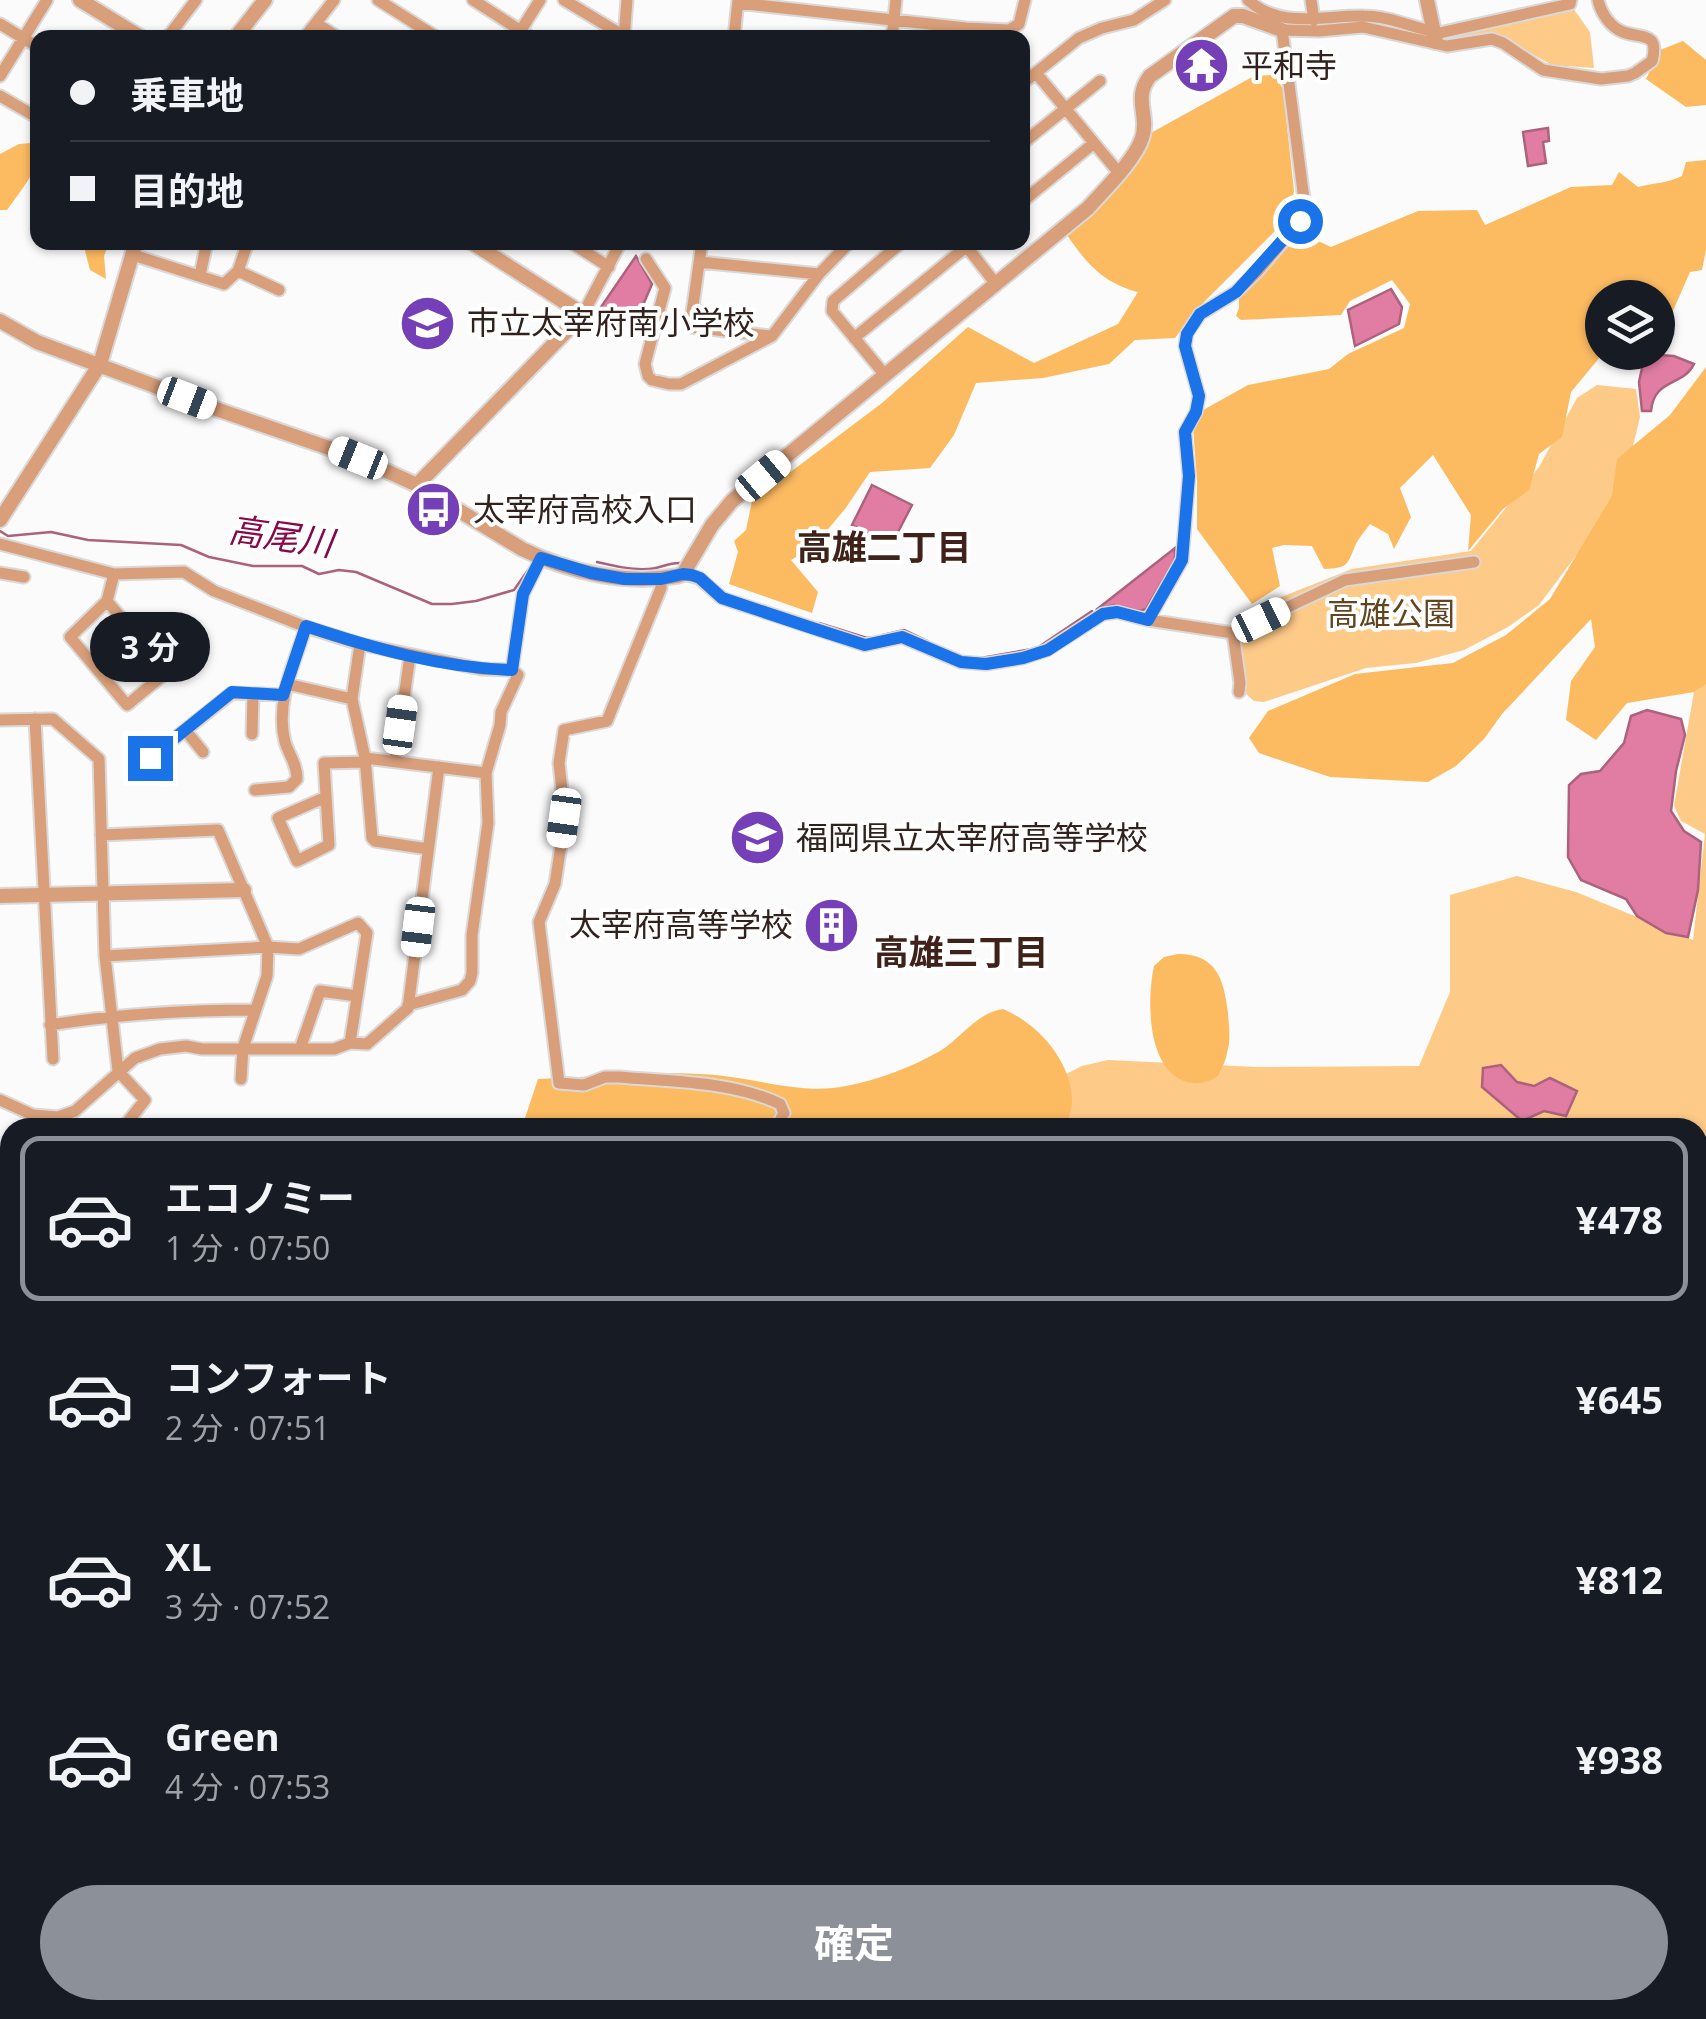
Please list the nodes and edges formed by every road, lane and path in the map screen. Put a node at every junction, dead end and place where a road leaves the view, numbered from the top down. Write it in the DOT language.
graph roads {
  1 [pos="47,0"];
  2 [pos="80,0"];
  3 [pos="265,0"];
  4 [pos="334,0"];
  5 [pos="378,0"];
  6 [pos="472,0"];
  7 [pos="540,0"];
  8 [pos="564,0"];
  9 [pos="627,0"];
  10 [pos="896,0"];
  11 [pos="1024,0"];
  12 [pos="1165,0"];
  13 [pos="1248,0"];
  14 [pos="1311,0"];
  15 [pos="1428,0"];
  16 [pos="1571,0"];
  17 [pos="1598,0"];
  18 [pos="190,2"];
  19 [pos="738,2"];
  20 [pos="1314,20"];
  21 [pos="894,21"];
  22 [pos="316,23"];
  23 [pos="0,24"];
  24 [pos="129,30"];
  25 [pos="171,30"];
  26 [pos="241,30"];
  27 [pos="310,30"];
  28 [pos="327,30"];
  29 [pos="425,30"];
  30 [pos="516,30"];
  31 [pos="525,30"];
  32 [pos="613,30"];
  33 [pos="625,30"];
  34 [pos="735,30"];
  35 [pos="893,30"];
  36 [pos="948,30"];
  37 [pos="1002,30"];
  38 [pos="1282,30"];
  39 [pos="1435,36"];
  40 [pos="23,38"];
  41 [pos="30,42"];
  42 [pos="1036,73"];
  43 [pos="0,76"];
  44 [pos="1030,78"];
  45 [pos="1100,81"];
  46 [pos="0,96"];
  47 [pos="1066,110"];
  48 [pos="30,113"];
  49 [pos="1030,138"];
  50 [pos="1094,143"];
  51 [pos="1120,173"];
  52 [pos="1030,195"];
  53 [pos="134,250"];
  54 [pos="136,250"];
  55 [pos="206,250"];
  56 [pos="245,250"];
  57 [pos="484,250"];
  58 [pos="582,250"];
  59 [pos="617,250"];
  60 [pos="701,250"];
  61 [pos="842,250"];
  62 [pos="893,250"];
  63 [pos="960,250"];
  64 [pos="971,250"];
  65 [pos="646,259"];
  66 [pos="699,262"];
  67 [pos="608,267"];
  68 [pos="238,271"];
  69 [pos="819,274"];
  70 [pos="200,276"];
  71 [pos="996,284"];
  72 [pos="279,290"];
  73 [pos="584,314"];
  74 [pos="0,321"];
  75 [pos="772,336"];
  76 [pos="854,338"];
  77 [pos="100,364"];
  78 [pos="885,375"];
  79 [pos="417,485"];
  80 [pos="0,520"];
  81 [pos="0,544"];
  82 [pos="541,558"];
  83 [pos="1474,562"];
  84 [pos="0,573"];
  85 [pos="114,574"];
  86 [pos="683,574"];
  87 [pos="24,577"];
  88 [pos="661,579"];
  89 [pos="107,601"];
  90 [pos="1148,620"];
  91 [pos="306,626"];
  92 [pos="1233,633"];
  93 [pos="360,644"];
  94 [pos="410,656"];
  95 [pos="512,670"];
  96 [pos="285,690"];
  97 [pos="1239,692"];
  98 [pos="252,694"];
  99 [pos="352,699"];
  100 [pos="35,719"];
  101 [pos="0,720"];
  102 [pos="186,731"];
  103 [pos="252,734"];
  104 [pos="204,752"];
  105 [pos="150,758"];
  106 [pos="366,760"];
  107 [pos="395,760"];
  108 [pos="439,766"];
  109 [pos="486,773"];
  110 [pos="254,790"];
  111 [pos="326,797"];
  112 [pos="101,835"];
  113 [pos="428,849"];
  114 [pos="244,890"];
  115 [pos="102,894"];
  116 [pos="0,896"];
  117 [pos="44,896"];
  118 [pos="268,947"];
  119 [pos="105,956"];
  120 [pos="358,996"];
  121 [pos="408,1005"];
  122 [pos="255,1010"];
  123 [pos="111,1015"];
  124 [pos="50,1025"];
  125 [pos="350,1043"];
  126 [pos="242,1048"];
  127 [pos="300,1048"];
  128 [pos="53,1060"];
  129 [pos="118,1071"];
  130 [pos="241,1079"];
  131 [pos="2,1107"];
  132 [pos="132,1118"];
  133 [pos="781,1118"];
  1 -- 40 [label="street"];
  2 -- 24 [label="street"];
  3 -- 26 [label="street"];
  4 -- 22 [label="street"];
  5 -- 29 [label="street"];
  6 -- 30 [label="street"];
  7 -- 31 [label="street"];
  8 -- 32 [label="street"];
  9 -- 33 [label="street"];
  10 -- 21 [label="street"];
  11 -- 37 [label="street"];
  12 -- 42 [label="street"];
  13 -- 20 [label="street"];
  14 -- 20 [label="street"];
  15 -- 39 [label="street"];
  16 -- 39 [label="street"];
  17 -- 39 [label="street"];
  18 -- 25 [label="street"];
  19 -- 21 [label="street"];
  19 -- 34 [label="street"];
  20 -- 39 [label="street"];
  21 -- 35 [label="street"];
  21 -- 36 [label="street"];
  22 -- 27 [label="street"];
  22 -- 28 [label="street"];
  23 -- 40 [label="street"];
  38 -- 39 [label="street"];
  38 -- 51 [label="street"];
  38 -- 90 [label="street"];
  40 -- 41 [label="street"];
  40 -- 43 [label="street"];
  42 -- 44 [label="street"];
  42 -- 47 [label="street"];
  45 -- 47 [label="street"];
  46 -- 48 [label="street"];
  47 -- 49 [label="street"];
  47 -- 50 [label="street"];
  50 -- 51 [label="street"];
  50 -- 52 [label="street"];
  51 -- 71 [label="street"];
  53 -- 77 [label="street"];
  54 -- 70 [label="street"];
  55 -- 70 [label="street"];
  56 -- 68 [label="street"];
  57 -- 73 [label="street"];
  58 -- 67 [label="street"];
  59 -- 67 [label="street"];
  60 -- 66 [label="street"];
  61 -- 69 [label="street"];
  62 -- 76 [label="street"];
  63 -- 76 [label="street"];
  64 -- 71 [label="street"];
  65 -- 75 [label="street"];
  66 -- 69 [label="street"];
  66 -- 75 [label="street"];
  67 -- 73 [label="street"];
  68 -- 70 [label="street"];
  68 -- 72 [label="street"];
  69 -- 75 [label="street"];
  71 -- 78 [label="street"];
  73 -- 79 [label="street"];
  74 -- 77 [label="street"];
  76 -- 78 [label="street"];
  77 -- 79 [label="street"];
  77 -- 80 [label="street"];
  78 -- 86 [label="street"];
  79 -- 82 [label="street"];
  81 -- 85 [label="street"];
  82 -- 88 [label="street"];
  82 -- 95 [label="street"];
  83 -- 92 [label="street"];
  84 -- 87 [label="street"];
  85 -- 89 [label="street"];
  85 -- 91 [label="street"];
  86 -- 88 [label="street"];
  86 -- 90 [label="street"];
  88 -- 133 [label="street"];
  89 -- 89 [label="street"];
  90 -- 92 [label="street"];
  91 -- 93 [label="street"];
  91 -- 96 [label="street"];
  92 -- 97 [label="street"];
  93 -- 94 [label="street"];
  93 -- 99 [label="street"];
  94 -- 95 [label="street"];
  94 -- 107 [label="street"];
  95 -- 109 [label="street"];
  96 -- 98 [label="street"];
  96 -- 99 [label="street"];
  96 -- 110 [label="street"];
  98 -- 102 [label="street"];
  98 -- 103 [label="street"];
  99 -- 106 [label="street"];
  100 -- 101 [label="street"];
  100 -- 112 [label="street"];
  100 -- 117 [label="street"];
  102 -- 104 [label="street"];
  102 -- 105 [label="street"];
  106 -- 107 [label="street"];
  106 -- 111 [label="street"];
  106 -- 113 [label="street"];
  107 -- 108 [label="street"];
  108 -- 109 [label="street"];
  108 -- 113 [label="street"];
  109 -- 121 [label="street"];
  111 -- 111 [label="street"];
  112 -- 114 [label="street"];
  112 -- 115 [label="street"];
  113 -- 121 [label="street"];
  114 -- 115 [label="street"];
  114 -- 118 [label="street"];
  115 -- 117 [label="street"];
  115 -- 119 [label="street"];
  116 -- 117 [label="street"];
  117 -- 124 [label="street"];
  118 -- 119 [label="street"];
  118 -- 120 [label="street"];
  118 -- 122 [label="street"];
  119 -- 123 [label="street"];
  120 -- 125 [label="street"];
  120 -- 127 [label="street"];
  121 -- 125 [label="street"];
  122 -- 123 [label="street"];
  122 -- 126 [label="street"];
  123 -- 124 [label="street"];
  123 -- 129 [label="street"];
  124 -- 128 [label="street"];
  125 -- 127 [label="street"];
  126 -- 127 [label="street"];
  126 -- 129 [label="street"];
  126 -- 130 [label="street"];
  129 -- 131 [label="street"];
  129 -- 132 [label="street"];
}
